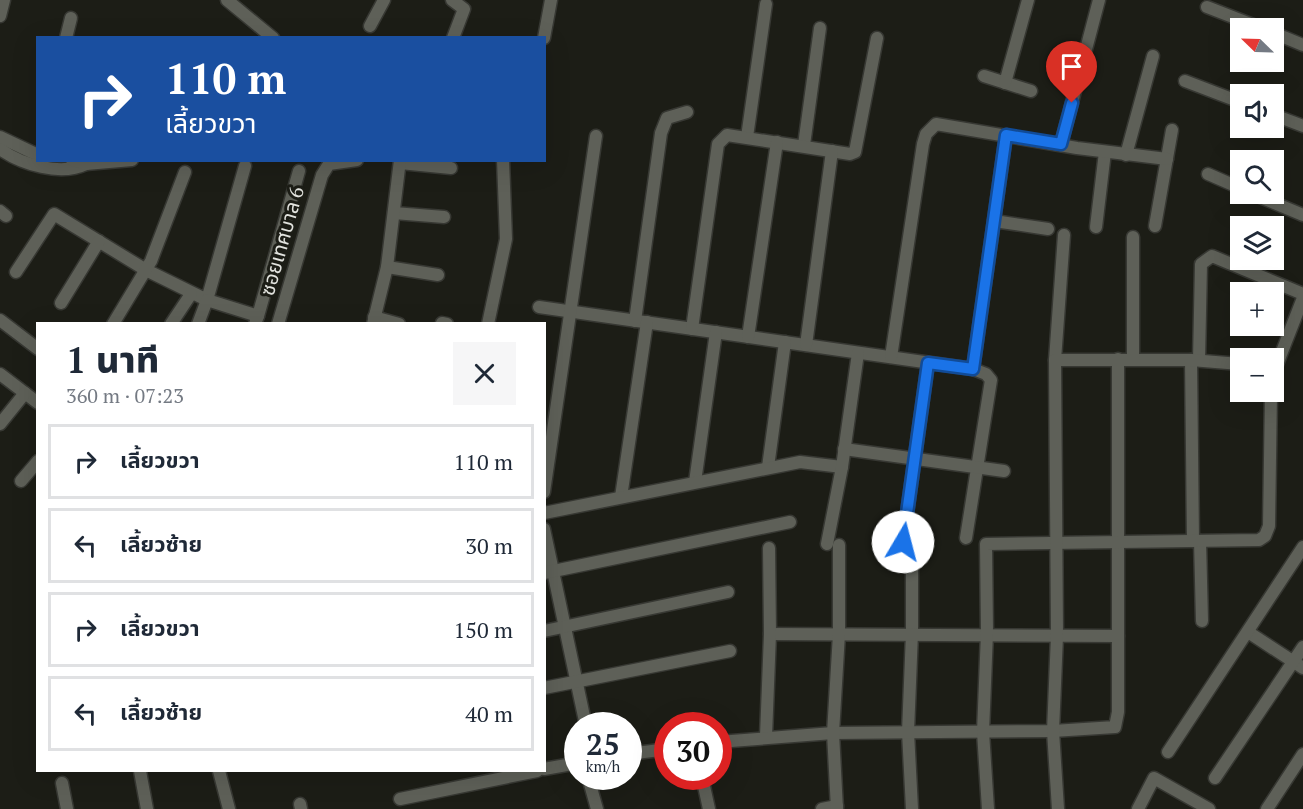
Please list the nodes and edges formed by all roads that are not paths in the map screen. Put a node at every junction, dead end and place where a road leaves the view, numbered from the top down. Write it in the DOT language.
graph roads {
  1 [pos="4,0"];
  2 [pos="227,0"];
  3 [pos="384,0"];
  4 [pos="452,0"];
  5 [pos="551,0"];
  6 [pos="1028,0"];
  7 [pos="1099,0"];
  8 [pos="766,4"];
  9 [pos="1207,7"];
  10 [pos="0,16"];
  11 [pos="71,18"];
  12 [pos="1235,18"];
  13 [pos="370,26"];
  14 [pos="820,28"];
  15 [pos="66,36"];
  16 [pos="271,36"];
  17 [pos="454,36"];
  18 [pos="544,36"];
  19 [pos="1284,37"];
  20 [pos="877,38"];
  21 [pos="1303,45"];
  22 [pos="1153,56"];
  23 [pos="984,76"];
  24 [pos="1185,81"];
  25 [pos="1005,82"];
  26 [pos="1031,91"];
  27 [pos="1230,98"];
  28 [pos="687,112"];
  29 [pos="1284,119"];
  30 [pos="1303,126"];
  31 [pos="1172,130"];
  32 [pos="1006,135"];
  33 [pos="596,136"];
  34 [pos="0,137"];
  35 [pos="747,137"];
  36 [pos="777,142"];
  37 [pos="1061,144"];
  38 [pos="804,146"];
  39 [pos="0,149"];
  40 [pos="832,151"];
  41 [pos="1105,152"];
  42 [pos="36,155"];
  43 [pos="1126,155"];
  44 [pos="1167,159"];
  45 [pos="51,162"];
  46 [pos="79,162"];
  47 [pos="109,162"];
  48 [pos="326,162"];
  49 [pos="400,162"];
  50 [pos="503,162"];
  51 [pos="86,164"];
  52 [pos="245,166"];
  53 [pos="451,168"];
  54 [pos="299,171"];
  55 [pos="185,172"];
  56 [pos="1208,174"];
  57 [pos="1230,184"];
  58 [pos="1277,204"];
  59 [pos="394,213"];
  60 [pos="1303,215"];
  61 [pos="444,217"];
  62 [pos="994,221"];
  63 [pos="1155,226"];
  64 [pos="1096,227"];
  65 [pos="1048,229"];
  66 [pos="1064,235"];
  67 [pos="1133,237"];
  68 [pos="99,241"];
  69 [pos="387,267"];
  70 [pos="146,270"];
  71 [pos="16,272"];
  72 [pos="438,275"];
  73 [pos="191,294"];
  74 [pos="1303,296"];
  75 [pos="207,300"];
  76 [pos="61,303"];
  77 [pos="539,307"];
  78 [pos="571,312"];
  79 [pos="0,320"];
  80 [pos="256,320"];
  81 [pos="374,321"];
  82 [pos="114,322"];
  83 [pos="172,322"];
  84 [pos="199,322"];
  85 [pos="279,322"];
  86 [pos="488,322"];
  87 [pos="641,322"];
  88 [pos="692,329"];
  89 [pos="716,332"];
  90 [pos="748,337"];
  91 [pos="785,342"];
  92 [pos="806,345"];
  93 [pos="36,347"];
  94 [pos="1283,348"];
  95 [pos="858,353"];
  96 [pos="891,357"];
  97 [pos="1118,359"];
  98 [pos="1133,359"];
  99 [pos="1055,360"];
  100 [pos="1195,360"];
  101 [pos="928,363"];
  102 [pos="1230,363"];
  103 [pos="973,369"];
  104 [pos="0,374"];
  105 [pos="25,393"];
  106 [pos="36,401"];
  107 [pos="1271,402"];
  108 [pos="0,424"];
  109 [pos="844,449"];
  110 [pos="915,459"];
  111 [pos="36,462"];
  112 [pos="768,467"];
  113 [pos="842,467"];
  114 [pos="978,467"];
  115 [pos="1004,471"];
  116 [pos="546,479"];
  117 [pos="21,481"];
  118 [pos="695,482"];
  119 [pos="621,497"];
  120 [pos="546,513"];
  121 [pos="790,522"];
  122 [pos="966,538"];
  123 [pos="1196,541"];
  124 [pos="1118,542"];
  125 [pos="1057,543"];
  126 [pos="546,546"];
  127 [pos="1303,547"];
  128 [pos="769,548"];
  129 [pos="549,572"];
  130 [pos="728,592"];
  131 [pos="1202,621"];
  132 [pos="565,626"];
  133 [pos="546,630"];
  134 [pos="1248,632"];
  135 [pos="912,633"];
  136 [pos="987,633"];
  137 [pos="770,634"];
  138 [pos="839,634"];
  139 [pos="1058,636"];
  140 [pos="1118,636"];
  141 [pos="1303,647"];
  142 [pos="730,651"];
  143 [pos="1298,665"];
  144 [pos="577,682"];
  145 [pos="546,688"];
  146 [pos="583,712"];
  147 [pos="1053,730"];
  148 [pos="908,732"];
  149 [pos="983,732"];
  150 [pos="833,733"];
  151 [pos="766,736"];
  152 [pos="732,740"];
  153 [pos="1168,752"];
  154 [pos="1303,754"];
  155 [pos="564,765"];
  156 [pos="546,769"];
  157 [pos="140,772"];
  158 [pos="219,772"];
  159 [pos="532,772"];
  160 [pos="1215,778"];
  161 [pos="62,783"];
  162 [pos="592,790"];
  163 [pos="705,790"];
  164 [pos="400,799"];
  165 [pos="837,807"];
  166 [pos="67,809"];
  167 [pos="147,809"];
  168 [pos="229,809"];
  169 [pos="597,809"];
  170 [pos="709,809"];
  171 [pos="822,809"];
  172 [pos="912,809"];
  173 [pos="988,809"];
  174 [pos="1058,809"];
  175 [pos="1138,809"];
  176 [pos="1209,809"];
  177 [pos="1267,809"];
  1 -- 10 [label="street"];
  2 -- 16 [label="street"];
  3 -- 13 [label="street"];
  4 -- 17 [label="street"];
  5 -- 18 [label="street"];
  6 -- 25 [label="street"];
  7 -- 37 [label="street"];
  8 -- 35 [label="street"];
  9 -- 12 [label="street"];
  11 -- 15 [label="street"];
  14 -- 38 [label="street"];
  19 -- 21 [label="street"];
  20 -- 40 [label="street"];
  22 -- 43 [label="street"];
  23 -- 25 [label="street"];
  24 -- 27 [label="street"];
  25 -- 26 [label="street"];
  28 -- 87 [label="street"];
  29 -- 30 [label="street"];
  31 -- 44 [label="street"];
  32 -- 37 [label="street"];
  32 -- 62 [label="street"];
  32 -- 96 [label="street"];
  33 -- 78 [label="street"];
  34 -- 42 [label="street"];
  35 -- 36 [label="street"];
  35 -- 88 [label="street"];
  36 -- 38 [label="street"];
  36 -- 90 [label="street"];
  37 -- 41 [label="street"];
  38 -- 40 [label="street"];
  39 -- 42 [label="street"];
  40 -- 92 [label="street"];
  41 -- 43 [label="street"];
  41 -- 64 [label="street"];
  43 -- 44 [label="street"];
  44 -- 63 [label="street"];
  45 -- 51 [label="street"];
  46 -- 51 [label="street"];
  47 -- 51 [label="street"];
  48 -- 85 [label="street, ซอยเทศบาล 6"];
  49 -- 53 [label="street"];
  49 -- 59 [label="street"];
  50 -- 86 [label="street"];
  52 -- 75 [label="street"];
  54 -- 80 [label="street"];
  55 -- 70 [label="street"];
  56 -- 57 [label="street"];
  58 -- 60 [label="street"];
  59 -- 61 [label="street"];
  59 -- 69 [label="street"];
  62 -- 65 [label="street"];
  62 -- 103 [label="street"];
  66 -- 99 [label="street"];
  67 -- 98 [label="street"];
  68 -- 70 [label="street"];
  68 -- 71 [label="street"];
  68 -- 76 [label="street"];
  69 -- 72 [label="street"];
  69 -- 81 [label="street"];
  70 -- 73 [label="street"];
  70 -- 82 [label="street"];
  73 -- 75 [label="street"];
  73 -- 83 [label="street"];
  74 -- 94 [label="street"];
  74 -- 100 [label="street"];
  75 -- 80 [label="street"];
  75 -- 84 [label="street"];
  77 -- 78 [label="street"];
  78 -- 87 [label="street"];
  78 -- 116 [label="street"];
  79 -- 93 [label="street"];
  87 -- 88 [label="street"];
  87 -- 119 [label="street"];
  88 -- 89 [label="street"];
  89 -- 90 [label="street"];
  89 -- 118 [label="street"];
  90 -- 91 [label="street"];
  91 -- 92 [label="street"];
  91 -- 112 [label="street"];
  92 -- 95 [label="street"];
  95 -- 96 [label="street"];
  95 -- 109 [label="street"];
  96 -- 101 [label="street"];
  97 -- 98 [label="street"];
  97 -- 99 [label="street"];
  97 -- 124 [label="street"];
  98 -- 100 [label="street"];
  99 -- 125 [label="street"];
  100 -- 102 [label="street"];
  100 -- 123 [label="street"];
  101 -- 103 [label="street"];
  101 -- 110 [label="street"];
  103 -- 114 [label="street"];
  104 -- 105 [label="street"];
  105 -- 106 [label="street"];
  105 -- 108 [label="street"];
  107 -- 123 [label="street"];
  109 -- 110 [label="street"];
  109 -- 113 [label="street"];
  110 -- 114 [label="street"];
  110 -- 135 [label="street"];
  111 -- 117 [label="street"];
  112 -- 113 [label="street"];
  112 -- 118 [label="street"];
  113 -- 138 [label="street"];
  114 -- 115 [label="street"];
  114 -- 122 [label="street"];
  118 -- 119 [label="street"];
  119 -- 120 [label="street"];
  121 -- 129 [label="street"];
  123 -- 124 [label="street"];
  123 -- 131 [label="street"];
  124 -- 125 [label="street"];
  124 -- 140 [label="street"];
  125 -- 136 [label="street"];
  125 -- 139 [label="street"];
  126 -- 129 [label="street"];
  127 -- 134 [label="street"];
  128 -- 137 [label="street"];
  129 -- 132 [label="street"];
  130 -- 132 [label="street"];
  132 -- 133 [label="street"];
  132 -- 144 [label="street"];
  134 -- 143 [label="street"];
  134 -- 153 [label="street"];
  135 -- 136 [label="street"];
  135 -- 138 [label="street"];
  135 -- 148 [label="street"];
  136 -- 139 [label="street"];
  136 -- 149 [label="street"];
  137 -- 138 [label="street"];
  137 -- 151 [label="street"];
  138 -- 150 [label="street"];
  139 -- 140 [label="street"];
  139 -- 147 [label="street"];
  140 -- 147 [label="street"];
  141 -- 143 [label="street"];
  142 -- 144 [label="street"];
  143 -- 160 [label="street"];
  144 -- 145 [label="street"];
  144 -- 146 [label="street"];
  147 -- 149 [label="street"];
  147 -- 174 [label="street"];
  148 -- 149 [label="street"];
  148 -- 150 [label="street"];
  148 -- 172 [label="street"];
  149 -- 173 [label="street"];
  150 -- 151 [label="street"];
  150 -- 165 [label="street"];
  151 -- 152 [label="street"];
  154 -- 177 [label="street"];
  155 -- 156 [label="street"];
  157 -- 167 [label="street"];
  158 -- 168 [label="street"];
  159 -- 164 [label="street"];
  161 -- 166 [label="street"];
  162 -- 169 [label="street"];
  163 -- 170 [label="street"];
  165 -- 171 [label="street"];
  175 -- 176 [label="street"];
}
